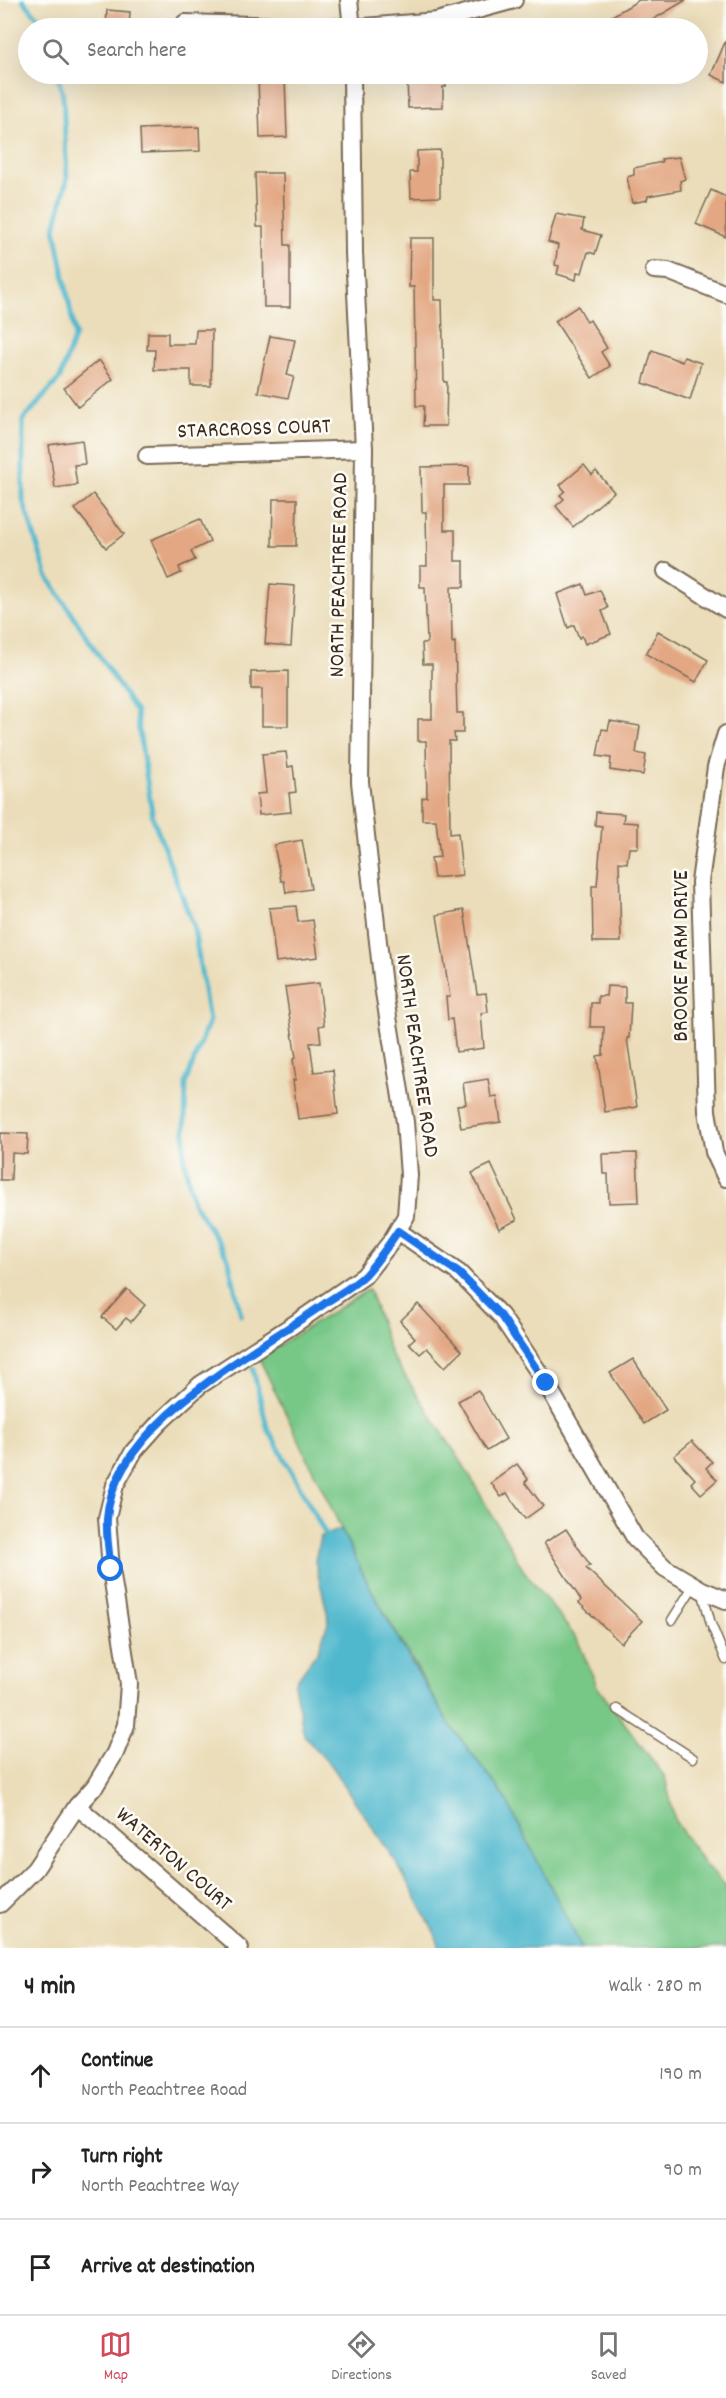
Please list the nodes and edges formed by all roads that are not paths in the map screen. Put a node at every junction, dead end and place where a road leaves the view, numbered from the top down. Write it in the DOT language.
graph roads {
  1 [pos="350,0"];
  2 [pos="514,0"];
  3 [pos="351,18"];
  4 [pos="448,18"];
  5 [pos="352,84"];
  6 [pos="654,270"];
  7 [pos="726,294"];
  8 [pos="364,449"];
  9 [pos="147,456"];
  10 [pos="666,571"];
  11 [pos="726,609"];
  12 [pos="726,734"];
  13 [pos="726,1178"];
  14 [pos="398,1231"];
  15 [pos="698,1587"];
  16 [pos="726,1600"];
  17 [pos="672,1620"];
  18 [pos="726,1660"];
  19 [pos="617,1709"];
  20 [pos="693,1758"];
  21 [pos="76,1806"];
  22 [pos="0,1904"];
  23 [pos="240,1948"];
  1 -- 3 [label="street"];
  2 -- 4 [label="street"];
  5 -- 8 [label="street, NORTH PEACHTREE ROAD"];
  6 -- 7 [label="street"];
  8 -- 9 [label="street, STARCROSS COURT"];
  8 -- 14 [label="street, NORTH PEACHTREE ROAD"];
  10 -- 11 [label="street"];
  12 -- 13 [label="street, BROOKE FARM DRIVE"];
  14 -- 15 [label="street"];
  14 -- 21 [label="street, NORTH PEACHTREE ROAD"];
  15 -- 16 [label="street"];
  15 -- 17 [label="lane"];
  15 -- 18 [label="lane"];
  19 -- 20 [label="lane"];
  21 -- 22 [label="street, NORTH PEACHTREE ROAD"];
  21 -- 23 [label="street, WATERTON COURT"];
}
